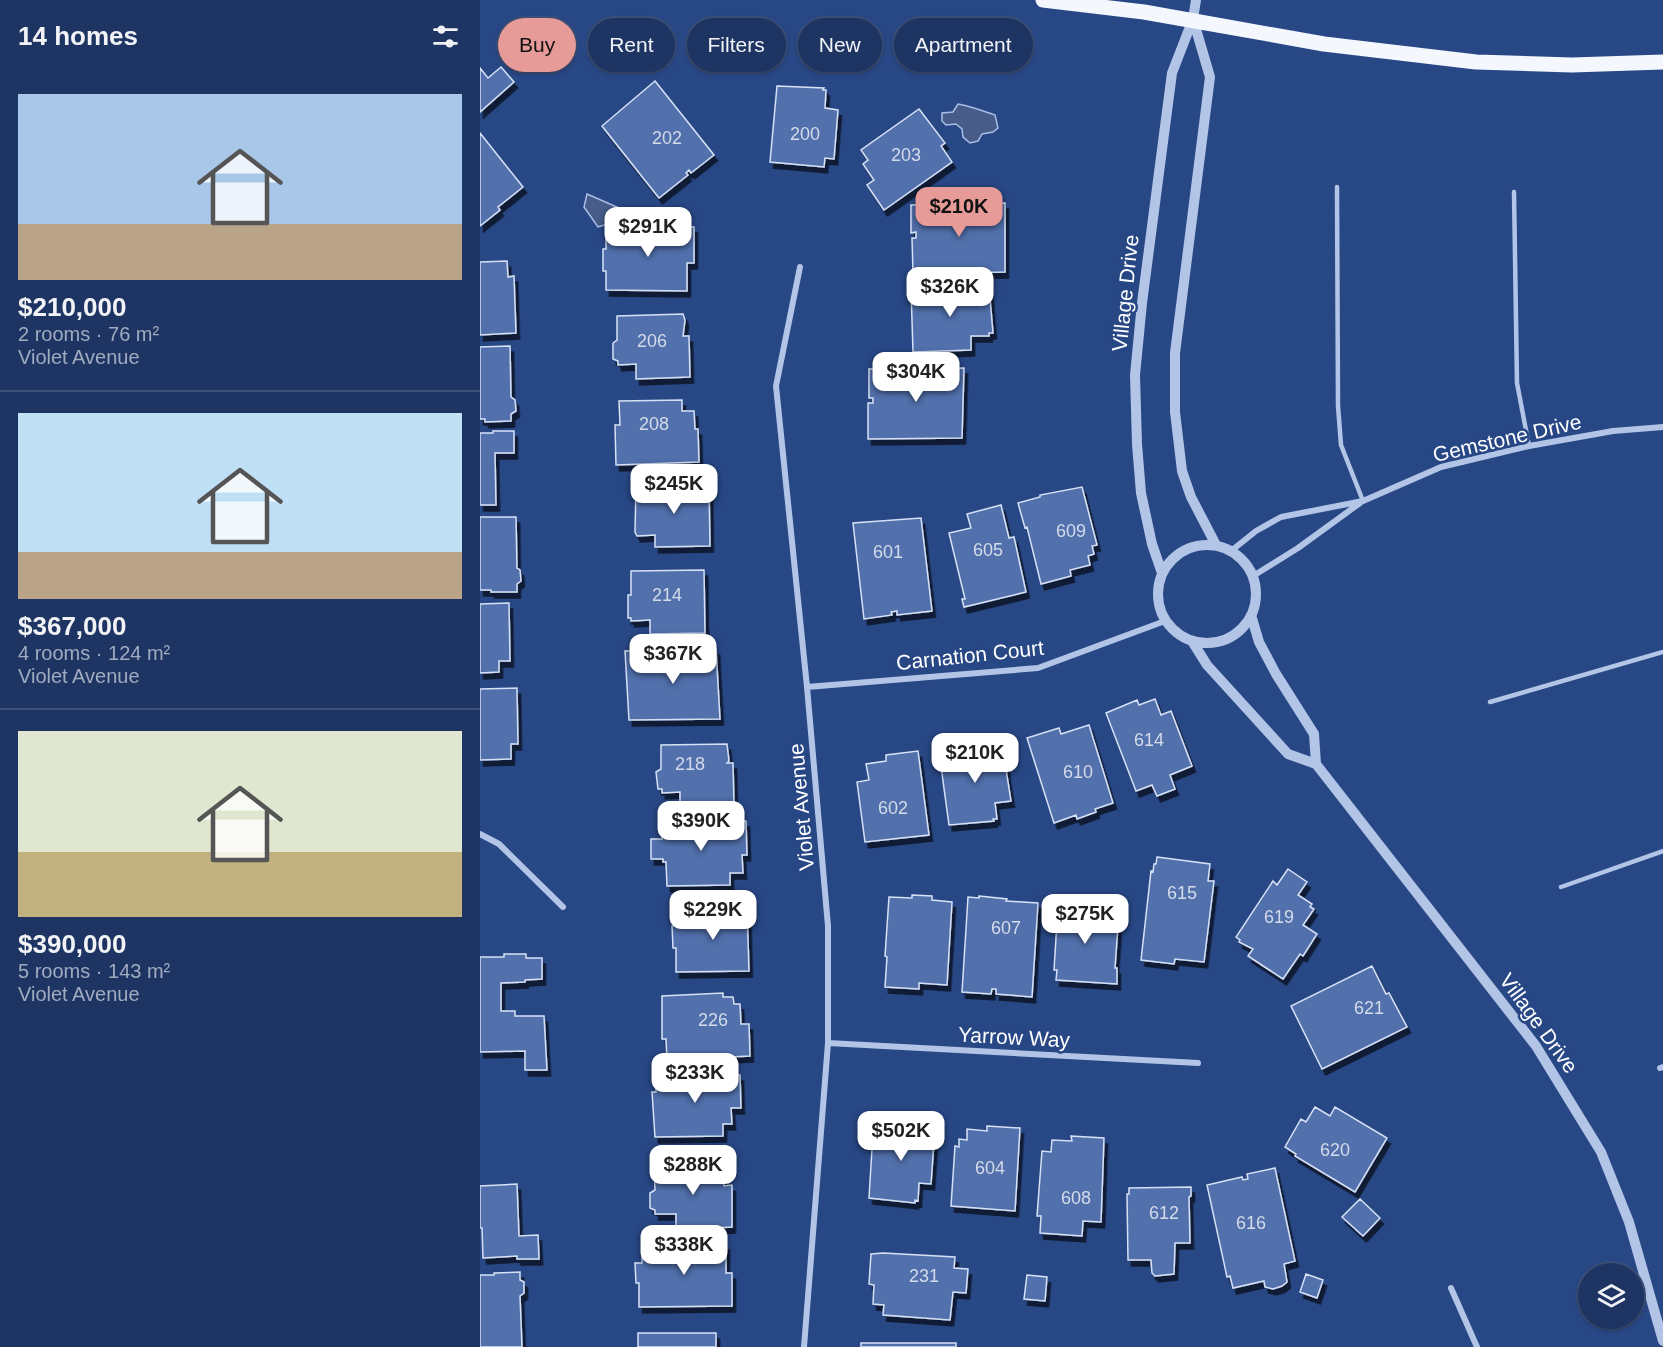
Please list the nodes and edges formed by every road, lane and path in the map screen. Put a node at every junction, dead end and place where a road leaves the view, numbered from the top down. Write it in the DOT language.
graph roads {
  1 [pos="1043,0"];
  2 [pos="1196,0"];
  3 [pos="1193,19"];
  4 [pos="1663,62"];
  5 [pos="1337,187"];
  6 [pos="1514,192"];
  7 [pos="800,267"];
  8 [pos="1663,427"];
  9 [pos="1528,446"];
  10 [pos="1363,501"];
  11 [pos="1216,545"];
  12 [pos="1231,551"];
  13 [pos="1162,573"];
  14 [pos="1252,576"];
  15 [pos="1251,615"];
  16 [pos="1165,621"];
  17 [pos="1192,642"];
  18 [pos="1663,652"];
  19 [pos="807,687"];
  20 [pos="1490,702"];
  21 [pos="1316,764"];
  22 [pos="480,834"];
  23 [pos="1663,851"];
  24 [pos="1561,886"];
  25 [pos="563,908"];
  26 [pos="828,1043"];
  27 [pos="1198,1063"];
  28 [pos="1451,1288"];
  29 [pos="1663,1341"];
  30 [pos="804,1347"];
  31 [pos="1477,1347"];
  1 -- 3 [label="main road"];
  2 -- 3 [label="street, Village Drive"];
  3 -- 4 [label="main road"];
  3 -- 11 [label="street, Village Drive"];
  3 -- 13 [label="street, Village Drive"];
  5 -- 10 [label="lane"];
  6 -- 9 [label="lane"];
  7 -- 19 [label="street, Violet Avenue"];
  8 -- 9 [label="street, Gemstone Drive"];
  9 -- 10 [label="street, Gemstone Drive"];
  10 -- 12 [label="street, Gemstone Drive"];
  10 -- 14 [label="street, Gemstone Drive"];
  11 -- 12 [label="street"];
  11 -- 13 [label="street"];
  12 -- 14 [label="street"];
  13 -- 16 [label="street"];
  14 -- 15 [label="street"];
  15 -- 17 [label="street"];
  15 -- 21 [label="street"];
  16 -- 17 [label="street"];
  16 -- 19 [label="street, Carnation Court"];
  17 -- 21 [label="street"];
  18 -- 20 [label="lane"];
  19 -- 26 [label="street, Violet Avenue"];
  21 -- 29 [label="street, Village Drive"];
  22 -- 25 [label="street"];
  23 -- 24 [label="lane"];
  26 -- 27 [label="street, Yarrow Way"];
  26 -- 30 [label="street, Violet Avenue"];
  28 -- 31 [label="street"];
}
